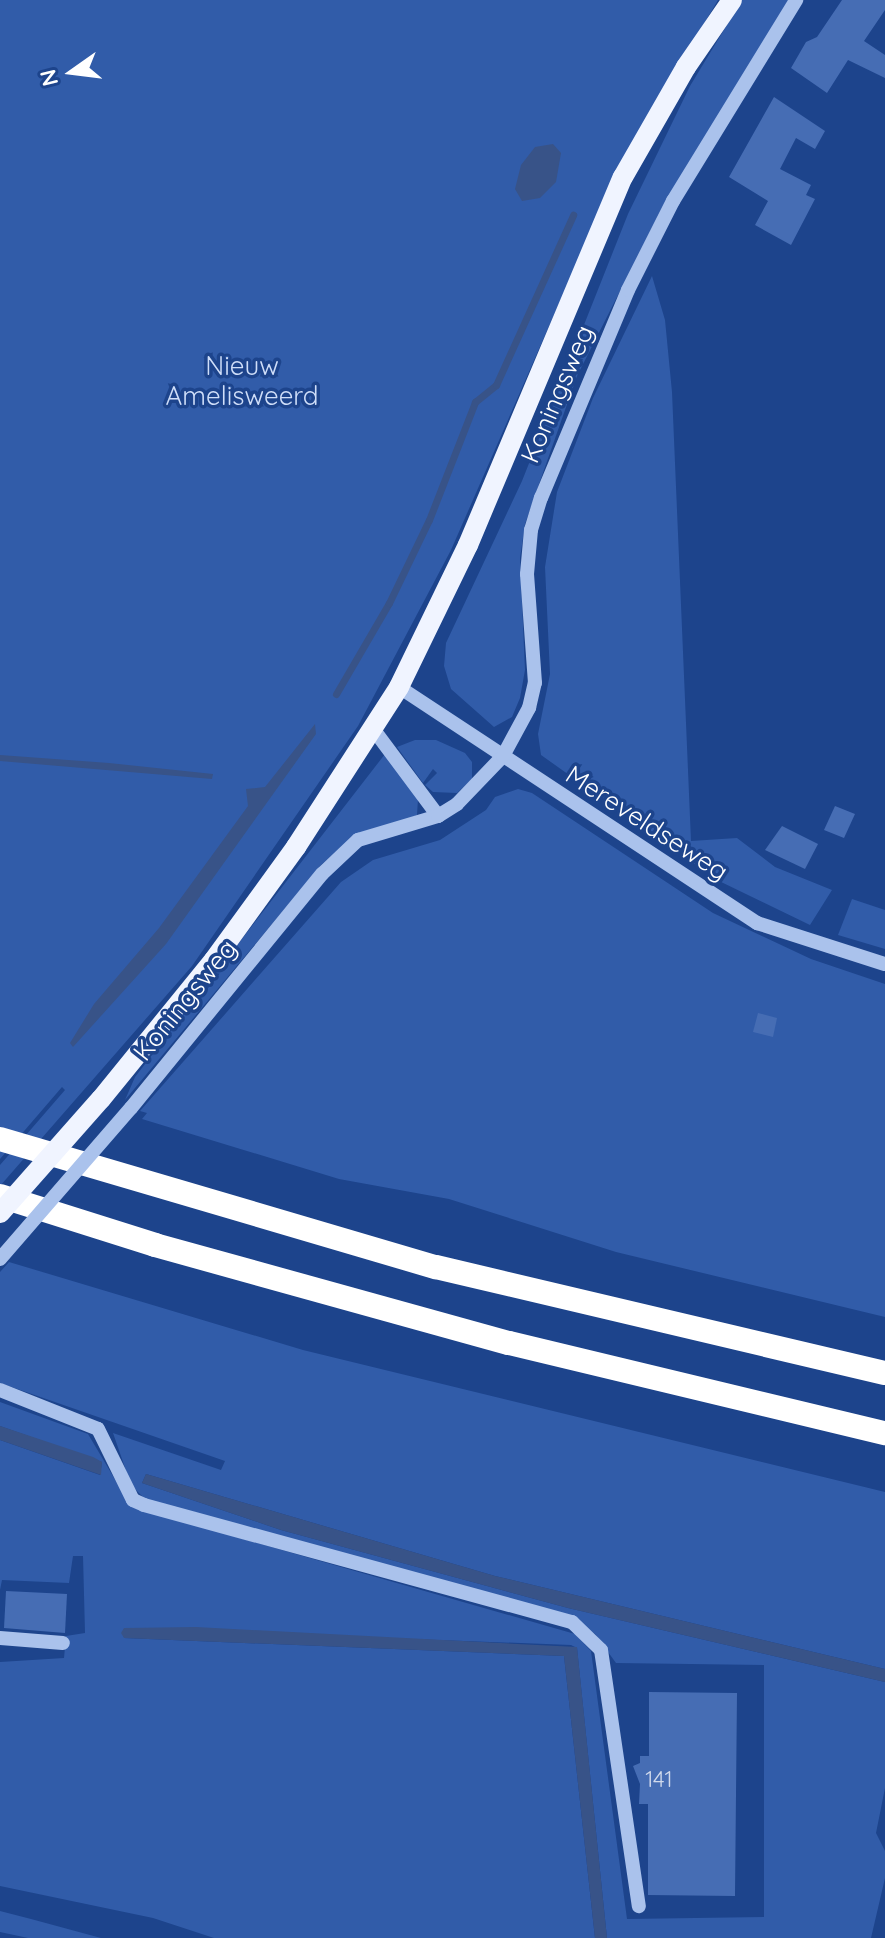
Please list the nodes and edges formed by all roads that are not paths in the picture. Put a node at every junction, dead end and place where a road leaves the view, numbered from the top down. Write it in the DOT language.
graph roads {
  1 [pos="732,0"];
  2 [pos="796,0"];
  3 [pos="399,687"];
  4 [pos="374,730"];
  5 [pos="503,756"];
  6 [pos="438,816"];
  7 [pos="885,964"];
  8 [pos="0,1139"];
  9 [pos="0,1196"];
  10 [pos="0,1213"];
  11 [pos="0,1259"];
  12 [pos="885,1373"];
  13 [pos="0,1390"];
  14 [pos="885,1433"];
  15 [pos="0,1638"];
  16 [pos="63,1643"];
  17 [pos="639,1906"];
  1 -- 3 [label="main road, Koningsweg"];
  2 -- 5 [label="street, Koningsweg"];
  3 -- 4 [label="main road, Koningsweg"];
  3 -- 5 [label="street, Mereveldseweg"];
  4 -- 6 [label="street"];
  4 -- 10 [label="main road, Koningsweg, bridge"];
  5 -- 6 [label="street, Koningsweg"];
  5 -- 7 [label="street, Mereveldseweg"];
  6 -- 11 [label="street, Koningsweg, bridge"];
  8 -- 12 [label="highway"];
  9 -- 14 [label="highway"];
  13 -- 17 [label="street"];
  15 -- 16 [label="street"];
}
